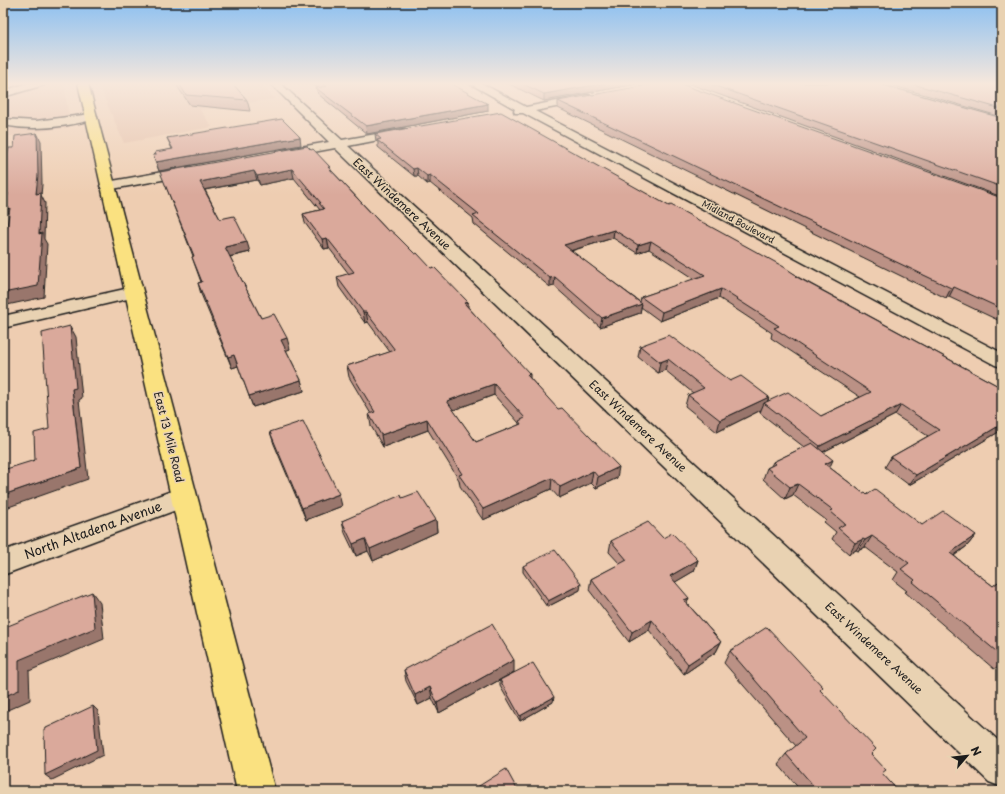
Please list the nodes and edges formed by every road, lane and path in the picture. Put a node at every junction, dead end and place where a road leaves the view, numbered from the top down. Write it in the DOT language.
graph roads {
  1 [pos="67,120"];
  2 [pos="92,120"];
  3 [pos="313,120"];
  4 [pos="543,120"];
  5 [pos="3,122"];
  6 [pos="414,130"];
  7 [pos="338,144"];
  8 [pos="270,156"];
  9 [pos="199,169"];
  10 [pos="107,186"];
  11 [pos="134,292"];
  12 [pos="3,322"];
  13 [pos="1002,361"];
  14 [pos="183,498"];
  15 [pos="3,563"];
  16 [pos="1002,769"];
  17 [pos="256,791"];
  1 -- 5 [label="street"];
  2 -- 10 [label="main road, East 13 Mile Road"];
  3 -- 7 [label="street, East Windemere Avenue"];
  4 -- 13 [label="street, Midland Boulevard"];
  6 -- 7 [label="street"];
  7 -- 8 [label="street"];
  7 -- 16 [label="street, East Windemere Avenue"];
  9 -- 10 [label="street"];
  10 -- 11 [label="main road, East 13 Mile Road"];
  11 -- 12 [label="street"];
  11 -- 14 [label="main road, East 13 Mile Road"];
  14 -- 15 [label="street, North Altadena Avenue"];
  14 -- 17 [label="main road, East 13 Mile Road"];
}
